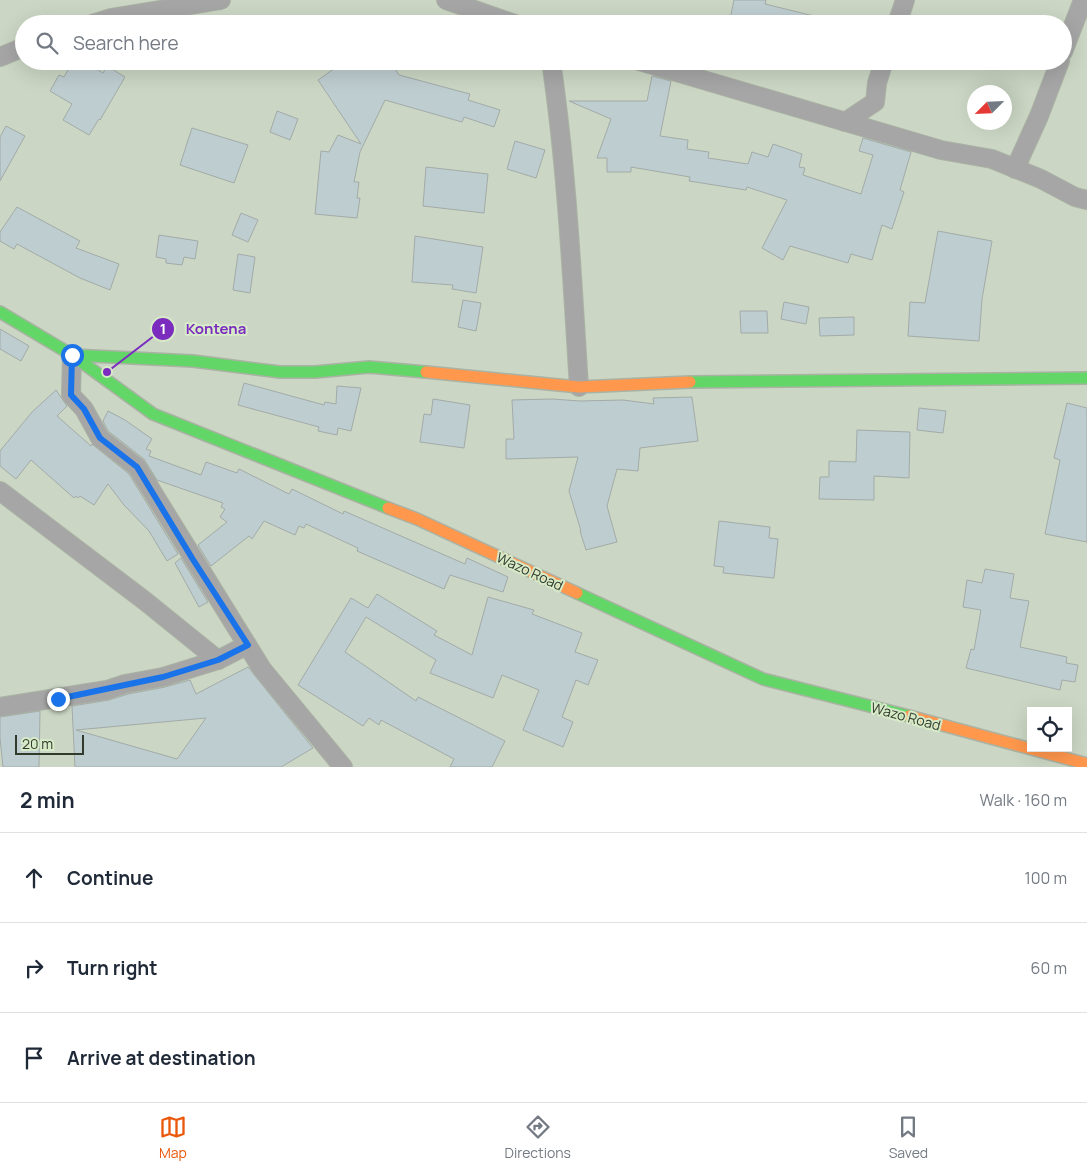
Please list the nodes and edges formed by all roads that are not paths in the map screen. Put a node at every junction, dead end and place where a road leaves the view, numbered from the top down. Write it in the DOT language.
graph roads {
  1 [pos="221,0"];
  2 [pos="446,0"];
  3 [pos="905,0"];
  4 [pos="1083,0"];
  5 [pos="129,15"];
  6 [pos="489,15"];
  7 [pos="900,15"];
  8 [pos="1072,29"];
  9 [pos="15,51"];
  10 [pos="0,57"];
  11 [pos="552,70"];
  12 [pos="669,70"];
  13 [pos="881,70"];
  14 [pos="1057,70"];
  15 [pos="845,122"];
  16 [pos="1015,169"];
  17 [pos="1087,200"];
  18 [pos="0,312"];
  19 [pos="72,355"];
  20 [pos="1087,378"];
  21 [pos="578,387"];
  22 [pos="0,491"];
  23 [pos="248,645"];
  24 [pos="218,660"];
  25 [pos="0,707"];
  26 [pos="1087,764"];
  27 [pos="343,767"];
  1 -- 5 [label="street"];
  2 -- 6 [label="street"];
  3 -- 7 [label="street"];
  4 -- 8 [label="street"];
  9 -- 10 [label="street"];
  11 -- 21 [label="street"];
  12 -- 15 [label="street"];
  13 -- 15 [label="street"];
  14 -- 16 [label="street"];
  15 -- 16 [label="street"];
  16 -- 17 [label="street"];
  18 -- 19 [label="main road, Wazo Road"];
  19 -- 21 [label="main road"];
  19 -- 23 [label="street"];
  19 -- 26 [label="main road, Wazo Road"];
  20 -- 21 [label="main road"];
  22 -- 24 [label="street"];
  23 -- 24 [label="street"];
  23 -- 27 [label="street"];
  24 -- 25 [label="street"];
}
